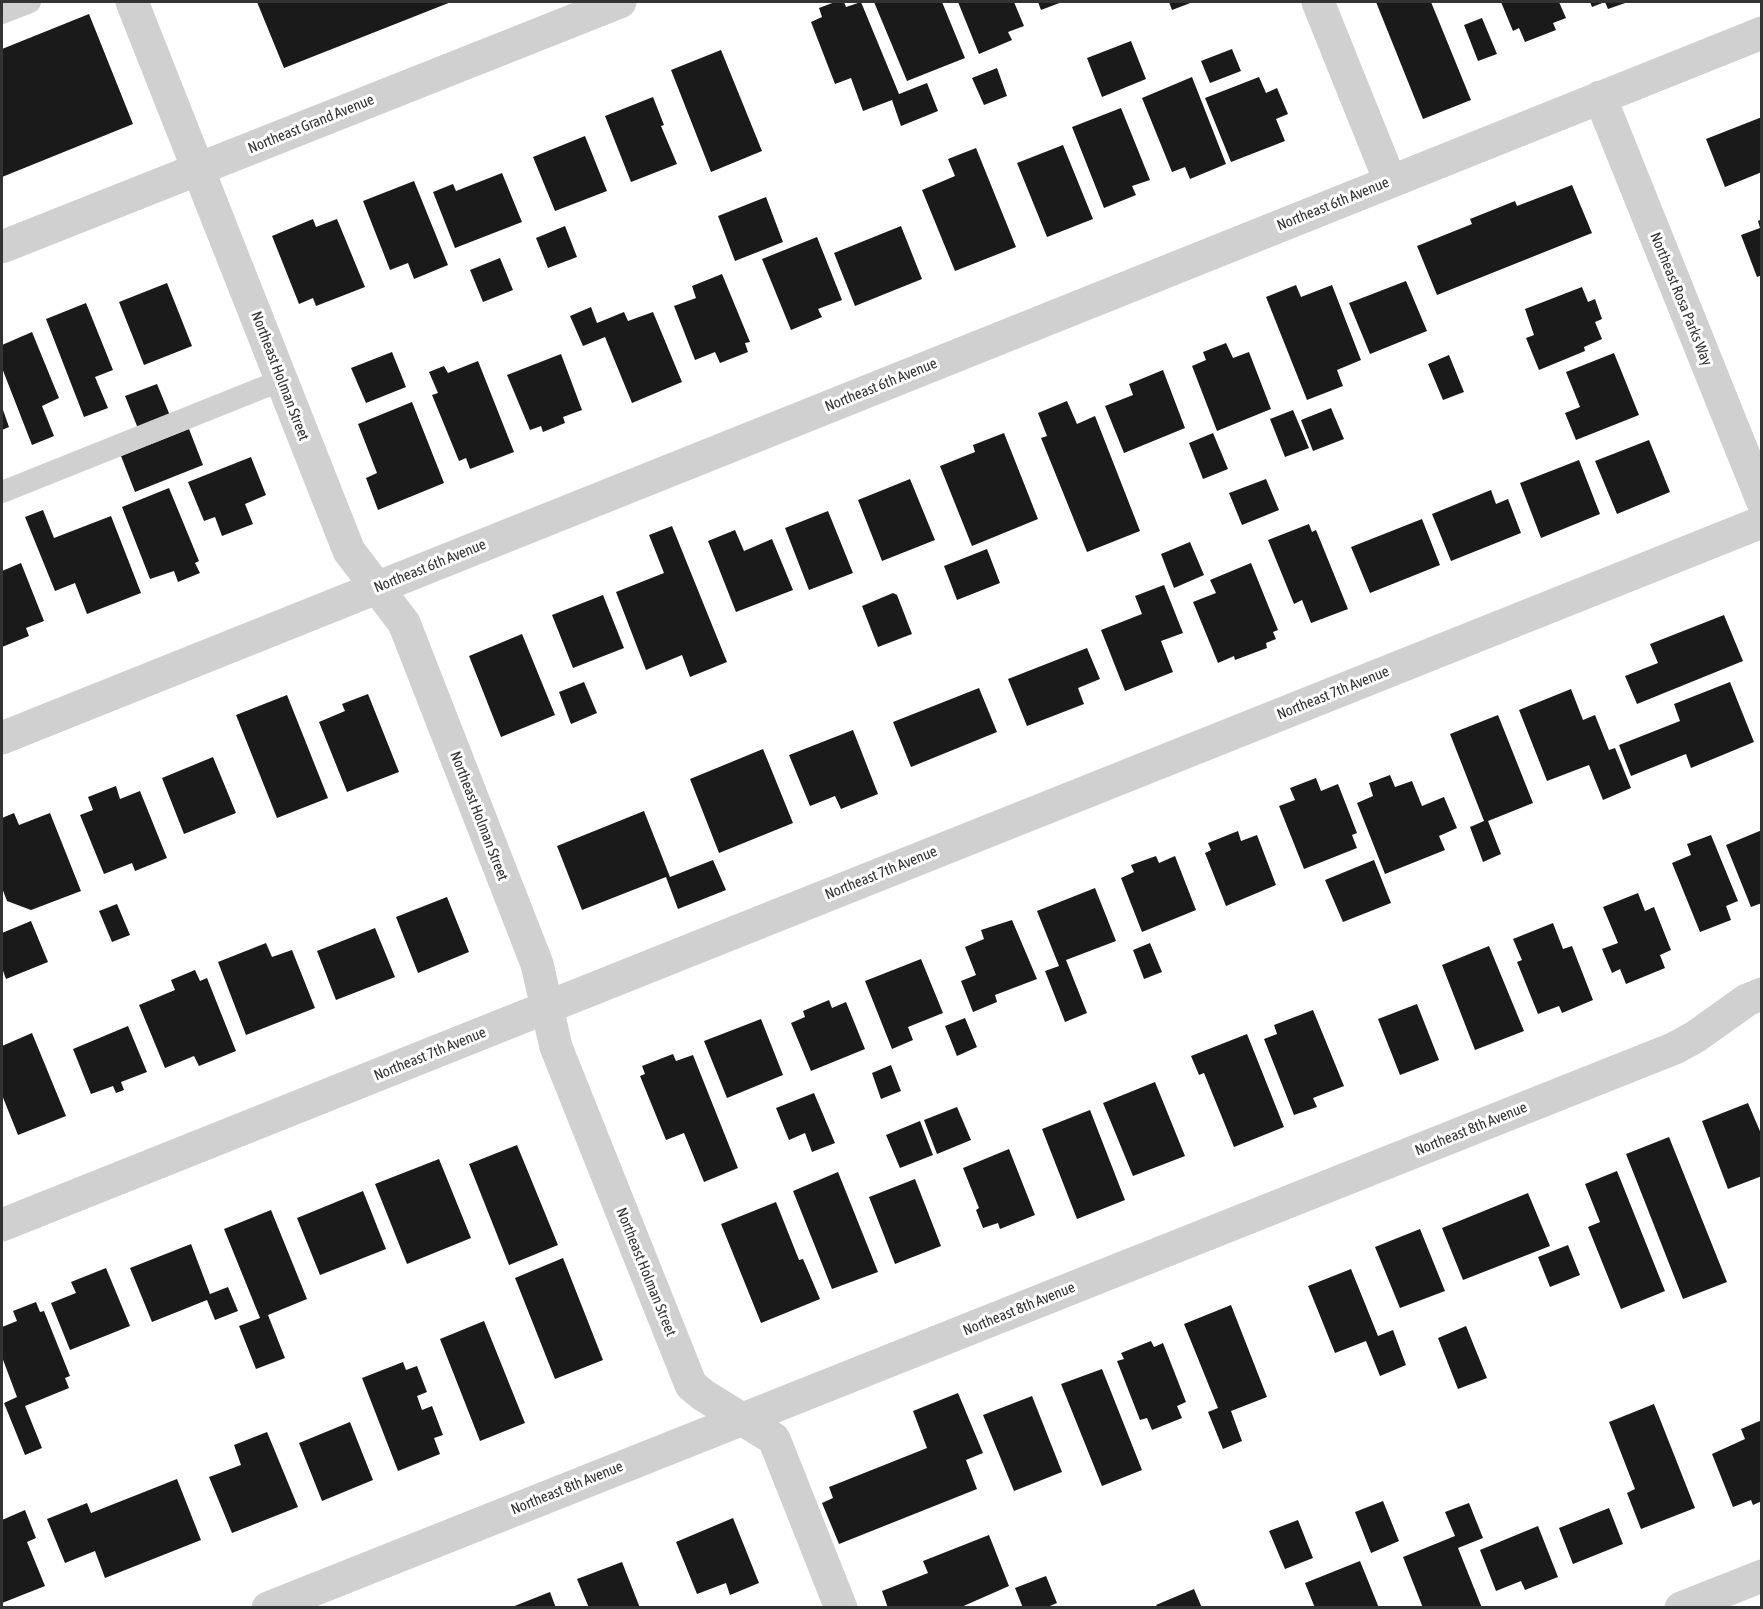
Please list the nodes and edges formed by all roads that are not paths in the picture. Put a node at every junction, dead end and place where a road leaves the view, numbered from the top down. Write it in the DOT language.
graph roads {
  1 [pos="30,2"];
  2 [pos="132,2"];
  3 [pos="620,2"];
  4 [pos="1318,2"];
  5 [pos="2,13"];
  6 [pos="1761,33"];
  7 [pos="1600,97"];
  8 [pos="199,169"];
  9 [pos="1390,181"];
  10 [pos="2,247"];
  11 [pos="282,380"];
  12 [pos="2,492"];
  13 [pos="1761,500"];
  14 [pos="1761,522"];
  15 [pos="377,587"];
  16 [pos="2,738"];
  17 [pos="1761,994"];
  18 [pos="547,1007"];
  19 [pos="2,1226"];
  20 [pos="742,1419"];
  21 [pos="1761,1576"];
  22 [pos="1730,1598"];
  23 [pos="278,1606"];
  24 [pos="841,1608"];
  25 [pos="1681,1608"];
  1 -- 5 [label="lane"];
  2 -- 8 [label="street, Northeast Holman Street"];
  3 -- 8 [label="street, Northeast Grand Avenue"];
  4 -- 9 [label="street"];
  6 -- 7 [label="street, Northeast 6th Avenue"];
  7 -- 9 [label="street, Northeast 6th Avenue"];
  7 -- 13 [label="street, Northeast Rosa Parks Way"];
  8 -- 10 [label="street, Northeast Grand Avenue"];
  8 -- 11 [label="street, Northeast Holman Street"];
  9 -- 15 [label="street, Northeast 6th Avenue"];
  11 -- 12 [label="lane"];
  11 -- 15 [label="street, Northeast Holman Street"];
  14 -- 18 [label="street, Northeast 7th Avenue"];
  15 -- 16 [label="street, Northeast 6th Avenue"];
  15 -- 18 [label="street, Northeast Holman Street"];
  17 -- 20 [label="street, Northeast 8th Avenue"];
  18 -- 19 [label="street, Northeast 7th Avenue"];
  18 -- 20 [label="street, Northeast Holman Street"];
  20 -- 23 [label="street, Northeast 8th Avenue"];
  20 -- 24 [label="street, Northeast Holman Street"];
  21 -- 22 [label="street"];
  22 -- 25 [label="street"];
}
